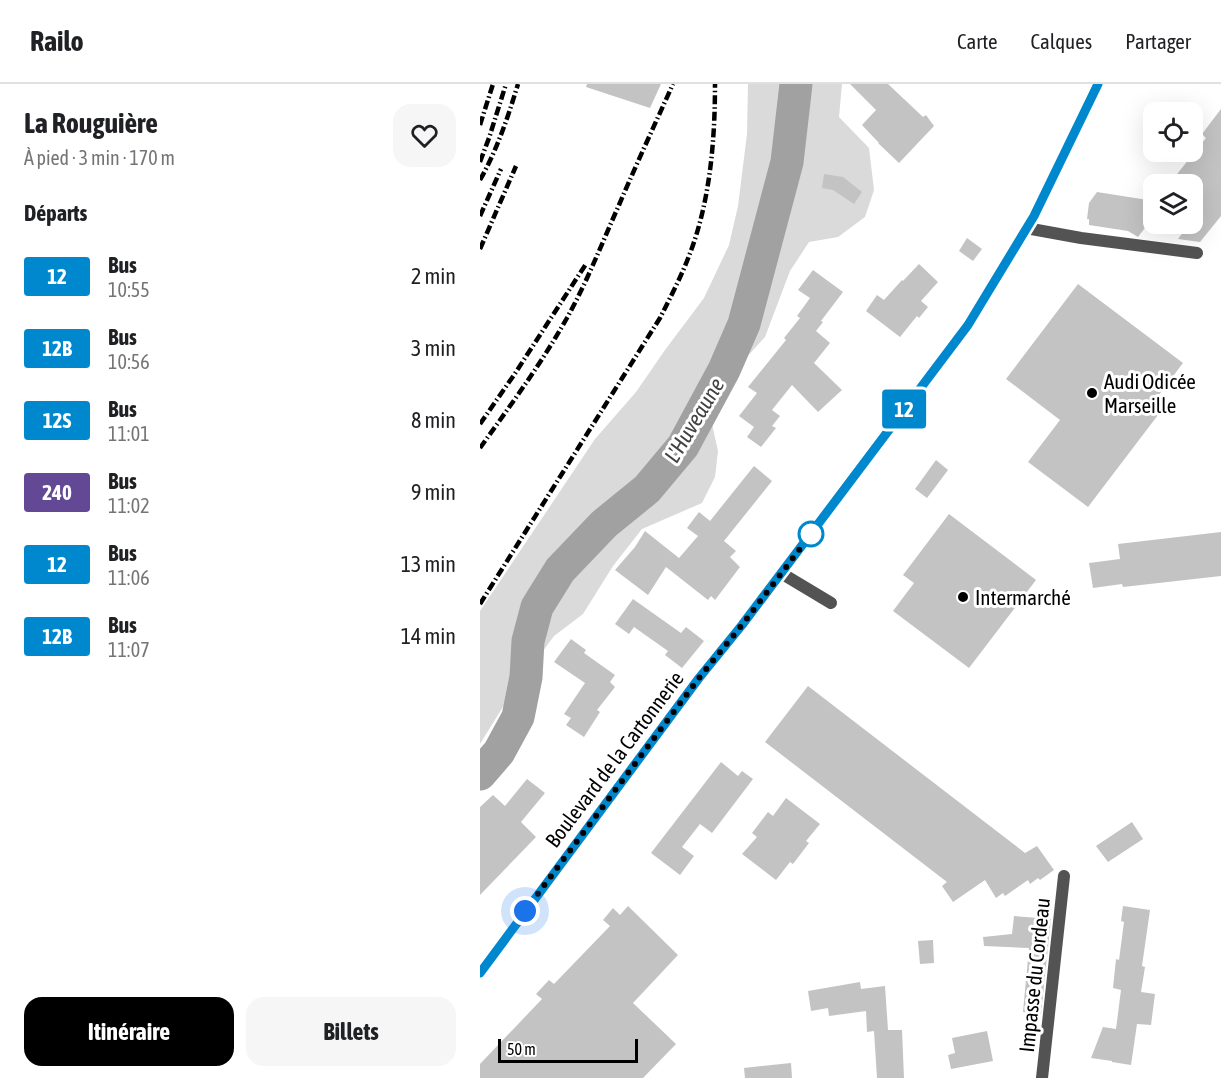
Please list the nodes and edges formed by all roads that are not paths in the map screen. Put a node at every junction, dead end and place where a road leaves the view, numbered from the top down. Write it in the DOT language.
graph roads {
  1 [pos="1098,84"];
  2 [pos="1026,228"];
  3 [pos="1197,254"];
  4 [pos="781,573"];
  5 [pos="831,603"];
  6 [pos="1064,876"];
  7 [pos="480,973"];
  8 [pos="1042,1078"];
  1 -- 2 [label="main road, Boulevard de la Cartonnerie"];
  2 -- 3 [label="street"];
  2 -- 4 [label="main road, Boulevard de la Cartonnerie"];
  4 -- 5 [label="street"];
  4 -- 7 [label="main road, Boulevard de la Cartonnerie"];
  6 -- 8 [label="street, Impasse du Cordeau"];
}
